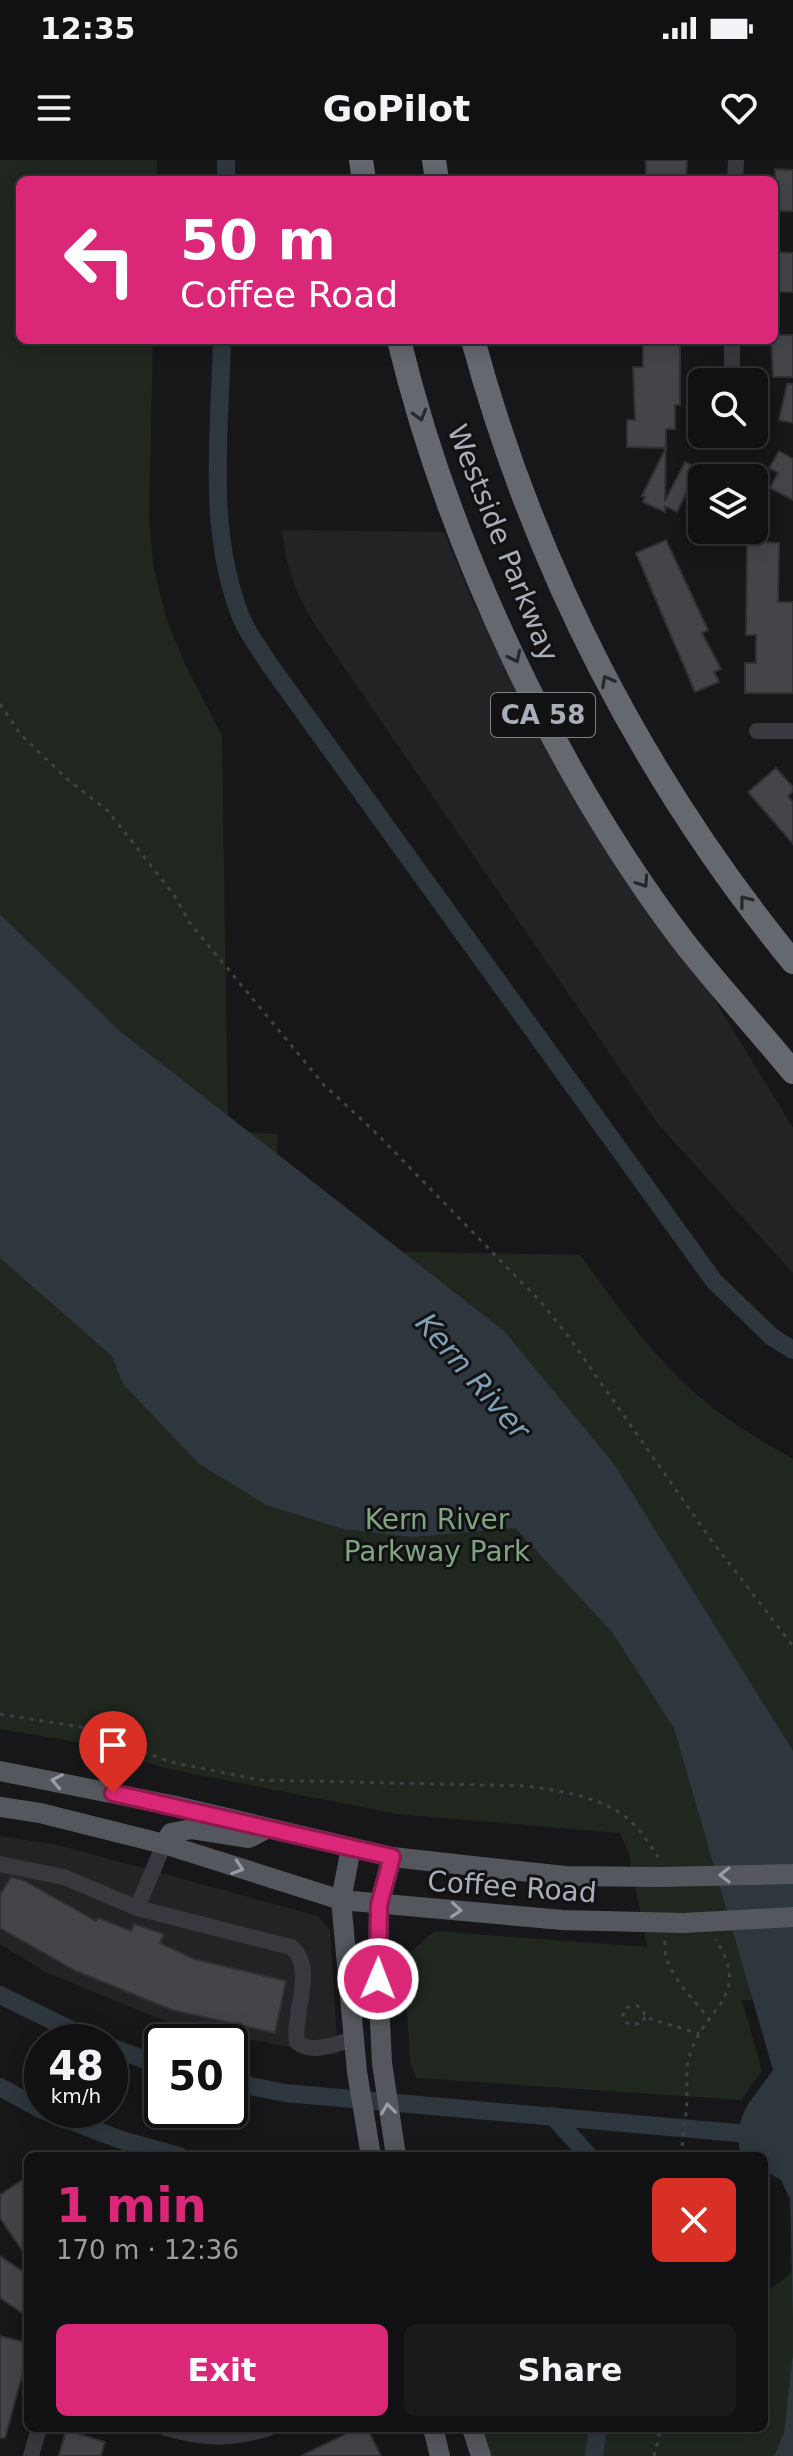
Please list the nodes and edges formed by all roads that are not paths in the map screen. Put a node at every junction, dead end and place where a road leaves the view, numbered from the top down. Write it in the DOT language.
graph roads {
  1 [pos="400,344"];
  2 [pos="474,344"];
  3 [pos="732,344"];
  4 [pos="732,368"];
  5 [pos="757,731"];
  6 [pos="793,731"];
  7 [pos="793,962"];
  8 [pos="771,1045"];
  9 [pos="793,1072"];
  10 [pos="793,1089"];
  11 [pos="0,1771"];
  12 [pos="0,1807"];
  13 [pos="268,1828"];
  14 [pos="164,1844"];
  15 [pos="351,1848"];
  16 [pos="392,1857"];
  17 [pos="0,1864"];
  18 [pos="793,1874"];
  19 [pos="341,1900"];
  20 [pos="379,1905"];
  21 [pos="137,1908"];
  22 [pos="793,1917"];
  23 [pos="354,2039"];
  24 [pos="370,2152"];
  25 [pos="395,2152"];
  26 [pos="38,2432"];
  27 [pos="186,2432"];
  28 [pos="255,2432"];
  29 [pos="434,2432"];
  30 [pos="473,2432"];
  31 [pos="31,2456"];
  32 [pos="440,2456"];
  33 [pos="481,2456"];
  1 -- 8 [label="highway, Westside Parkway / CA 58, one-way"];
  7 -- 2 [label="highway, Westside Parkway / CA 58, one-way"];
  3 -- 4 [label="street"];
  5 -- 6 [label="street"];
  8 -- 9 [label="highway, Westside Parkway / CA 58"];
  8 -- 10 [label="highway"];
  13 -- 11 [label="main road, Coffee Road, one-way"];
  12 -- 14 [label="main road, Coffee Road"];
  13 -- 14 [label="main road"];
  13 -- 15 [label="main road, Coffee Road"];
  14 -- 19 [label="main road, Coffee Road, one-way"];
  14 -- 21 [label="street"];
  15 -- 16 [label="main road, Coffee Road"];
  15 -- 19 [label="main road"];
  18 -- 16 [label="main road, Coffee Road, one-way, bridge"];
  16 -- 20 [label="main road"];
  17 -- 21 [label="street"];
  19 -- 20 [label="main road, Coffee Road"];
  19 -- 23 [label="main road"];
  20 -- 22 [label="main road, Coffee Road, one-way, bridge"];
  25 -- 20 [label="main road, one-way"];
  21 -- 23 [label="street"];
  23 -- 24 [label="main road"];
  26 -- 31 [label="street"];
  27 -- 28 [label="street"];
  29 -- 32 [label="main road"];
  30 -- 33 [label="main road"];
}
